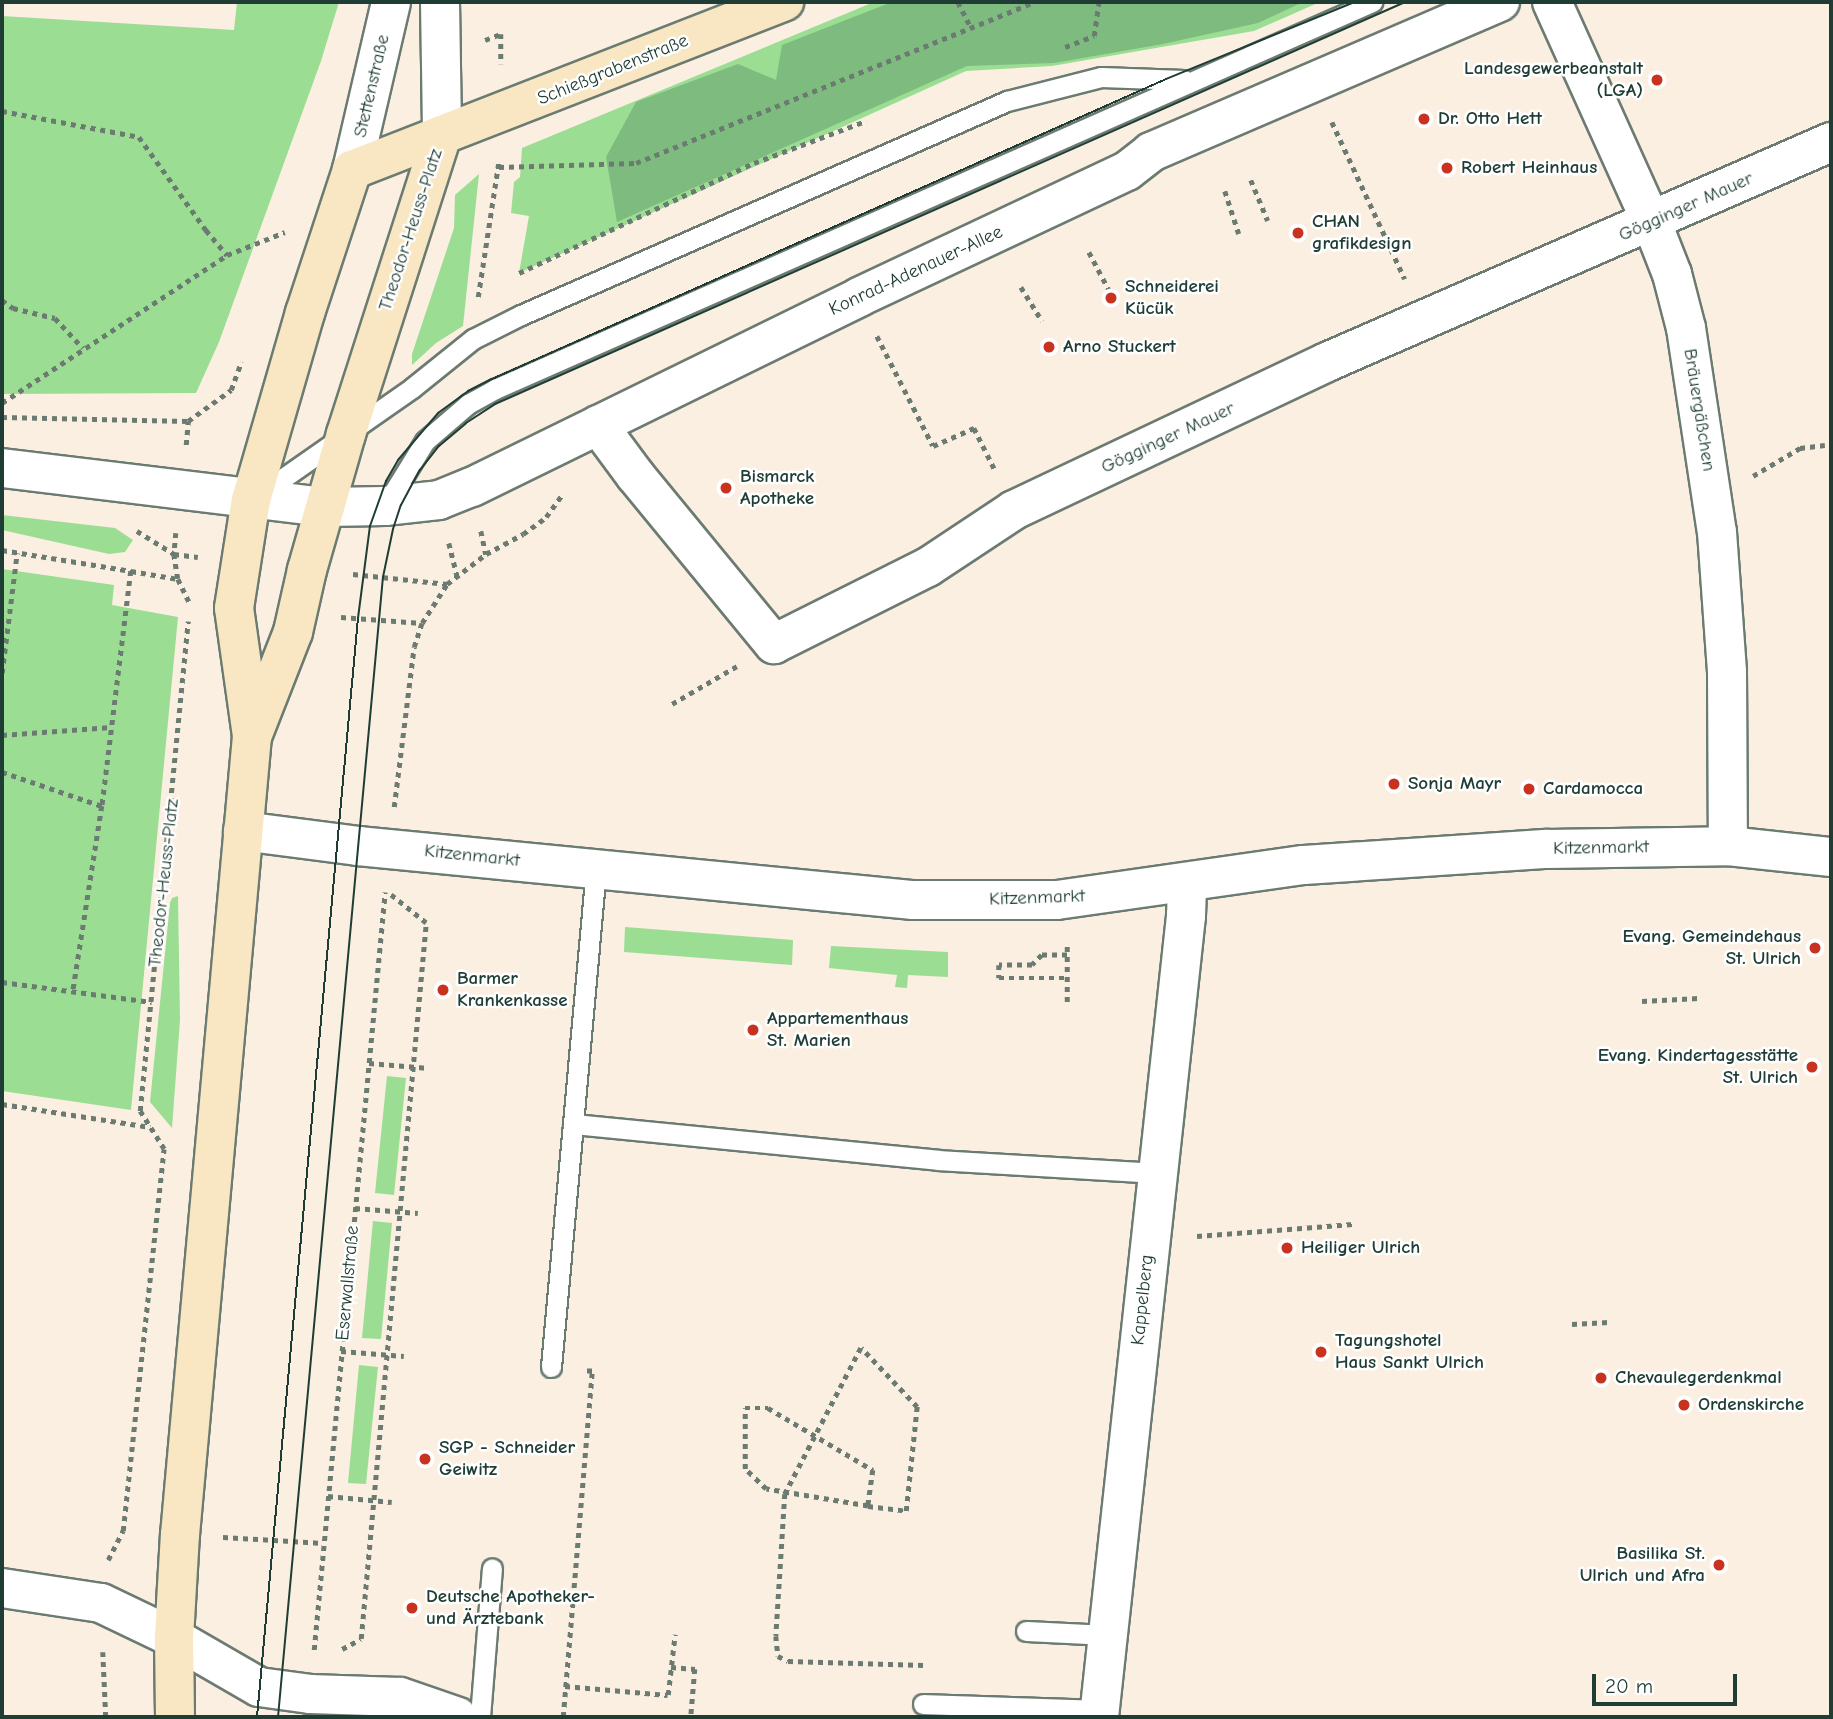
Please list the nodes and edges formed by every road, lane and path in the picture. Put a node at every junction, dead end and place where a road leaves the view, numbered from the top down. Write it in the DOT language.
graph roads {
  1 [pos="391,2"];
  2 [pos="440,2"];
  3 [pos="783,2"];
  4 [pos="958,2"];
  5 [pos="1034,2"];
  6 [pos="1372,2"];
  7 [pos="1500,2"];
  8 [pos="1552,2"];
  9 [pos="971,28"];
  10 [pos="1192,80"];
  11 [pos="1311,81"];
  12 [pos="2,111"];
  13 [pos="442,135"];
  14 [pos="1831,142"];
  15 [pos="499,167"];
  16 [pos="352,170"];
  17 [pos="1251,180"];
  18 [pos="1225,191"];
  19 [pos="288,221"];
  20 [pos="1268,221"];
  21 [pos="1652,223"];
  22 [pos="285,232"];
  23 [pos="1239,233"];
  24 [pos="281,245"];
  25 [pos="1089,252"];
  26 [pos="227,255"];
  27 [pos="1021,288"];
  28 [pos="1110,290"];
  29 [pos="859,297"];
  30 [pos="2,300"];
  31 [pos="1042,321"];
  32 [pos="1424,321"];
  33 [pos="83,348"];
  34 [pos="245,351"];
  35 [pos="2,403"];
  36 [pos="2,418"];
  37 [pos="188,421"];
  38 [pos="598,425"];
  39 [pos="346,434"];
  40 [pos="1825,445"];
  41 [pos="2,468"];
  42 [pos="181,488"];
  43 [pos="251,500"];
  44 [pos="1713,501"];
  45 [pos="385,506"];
  46 [pos="324,507"];
  47 [pos="1014,510"];
  48 [pos="546,517"];
  49 [pos="2,550"];
  50 [pos="17,553"];
  51 [pos="131,571"];
  52 [pos="178,579"];
  53 [pos="190,604"];
  54 [pos="346,617"];
  55 [pos="188,618"];
  56 [pos="422,623"];
  57 [pos="774,644"];
  58 [pos="2,673"];
  59 [pos="672,704"];
  60 [pos="112,727"];
  61 [pos="2,735"];
  62 [pos="252,736"];
  63 [pos="2,772"];
  64 [pos="102,806"];
  65 [pos="406,810"];
  66 [pos="243,831"];
  67 [pos="1728,846"];
  68 [pos="390,849"];
  69 [pos="1831,857"];
  70 [pos="596,869"];
  71 [pos="1187,884"];
  72 [pos="385,890"];
  73 [pos="1067,955"];
  74 [pos="1067,962"];
  75 [pos="1067,978"];
  76 [pos="2,982"];
  77 [pos="74,992"];
  78 [pos="1699,998"];
  79 [pos="1642,1000"];
  80 [pos="152,1002"];
  81 [pos="1067,1002"];
  82 [pos="369,1063"];
  83 [pos="413,1067"];
  84 [pos="429,1068"];
  85 [pos="2,1104"];
  86 [pos="573,1124"];
  87 [pos="151,1127"];
  88 [pos="1157,1173"];
  89 [pos="355,1208"];
  90 [pos="399,1212"];
  91 [pos="418,1213"];
  92 [pos="1353,1224"];
  93 [pos="1229,1233"];
  94 [pos="1609,1322"];
  95 [pos="1572,1324"];
  96 [pos="341,1350"];
  97 [pos="387,1354"];
  98 [pos="404,1356"];
  99 [pos="551,1367"];
  100 [pos="815,1436"];
  101 [pos="785,1494"];
  102 [pos="328,1496"];
  103 [pos="373,1501"];
  104 [pos="392,1502"];
  105 [pos="868,1506"];
  106 [pos="492,1568"];
  107 [pos="2,1588"];
  108 [pos="101,1603"];
  109 [pos="1026,1631"];
  110 [pos="675,1634"];
  111 [pos="1108,1635"];
  112 [pos="174,1638"];
  113 [pos="924,1665"];
  114 [pos="671,1667"];
  115 [pos="312,1679"];
  116 [pos="565,1686"];
  117 [pos="923,1704"];
  118 [pos="1099,1714"];
  119 [pos="106,1717"];
  120 [pos="175,1717"];
  121 [pos="458,1717"];
  122 [pos="480,1717"];
  123 [pos="563,1717"];
  124 [pos="691,1717"];
  1 -- 16 [label="street, Stettenstraße"];
  2 -- 13 [label="street"];
  3 -- 13 [label="main road, Schießgrabenstraße"];
  4 -- 9 [label="path"];
  5 -- 9 [label="path"];
  6 -- 10 [label="lane"];
  7 -- 11 [label="street, Konrad-Adenauer-Allee"];
  8 -- 21 [label="street, Bräuergäßchen"];
  9 -- 15 [label="path"];
  10 -- 39 [label="lane"];
  10 -- 45 [label="lane"];
  11 -- 29 [label="street, Konrad-Adenauer-Allee"];
  11 -- 32 [label="path"];
  12 -- 26 [label="path"];
  13 -- 16 [label="main road, Theodor-Heuss-Platz"];
  13 -- 39 [label="main road, Theodor-Heuss-Platz"];
  14 -- 21 [label="street, Gögginger Mauer"];
  16 -- 43 [label="main road, Theodor-Heuss-Platz"];
  17 -- 20 [label="path"];
  18 -- 23 [label="path"];
  19 -- 22 [label="path"];
  21 -- 32 [label="street, Gögginger Mauer"];
  21 -- 44 [label="street, Bräuergäßchen"];
  22 -- 24 [label="path"];
  22 -- 26 [label="path"];
  25 -- 28 [label="path"];
  26 -- 33 [label="path"];
  27 -- 31 [label="path"];
  29 -- 38 [label="street, Konrad-Adenauer-Allee"];
  29 -- 47 [label="path"];
  30 -- 33 [label="path"];
  32 -- 47 [label="street, Gögginger Mauer"];
  33 -- 35 [label="path"];
  34 -- 37 [label="path"];
  36 -- 37 [label="path"];
  37 -- 42 [label="path"];
  38 -- 45 [label="street, Konrad-Adenauer-Allee"];
  38 -- 57 [label="street"];
  39 -- 43 [label="lane"];
  39 -- 46 [label="main road, Theodor-Heuss-Platz"];
  40 -- 44 [label="path"];
  41 -- 42 [label="street"];
  42 -- 43 [label="street"];
  42 -- 52 [label="path"];
  43 -- 46 [label="street"];
  43 -- 62 [label="main road, Theodor-Heuss-Platz"];
  44 -- 67 [label="street, Bräuergäßchen"];
  45 -- 46 [label="street, Konrad-Adenauer-Allee"];
  46 -- 62 [label="main road, Theodor-Heuss-Platz"];
  47 -- 57 [label="street, Gögginger Mauer"];
  48 -- 56 [label="path"];
  49 -- 50 [label="path"];
  50 -- 51 [label="path"];
  50 -- 58 [label="path"];
  51 -- 52 [label="path"];
  51 -- 60 [label="path"];
  52 -- 53 [label="path"];
  54 -- 56 [label="path"];
  55 -- 80 [label="path, Theodor-Heuss-Platz"];
  56 -- 65 [label="path"];
  57 -- 59 [label="path"];
  60 -- 61 [label="path"];
  60 -- 64 [label="path"];
  62 -- 66 [label="main road, Theodor-Heuss-Platz"];
  63 -- 64 [label="path"];
  64 -- 77 [label="path"];
  66 -- 68 [label="street, Kitzenmarkt"];
  66 -- 112 [label="main road, Theodor-Heuss-Platz"];
  67 -- 69 [label="street, Kitzenmarkt"];
  67 -- 71 [label="street, Kitzenmarkt"];
  68 -- 70 [label="street, Kitzenmarkt"];
  68 -- 72 [label="path, Eserwallstraße"];
  70 -- 71 [label="street, Kitzenmarkt"];
  70 -- 86 [label="lane"];
  71 -- 88 [label="street, Kappelberg"];
  72 -- 82 [label="path, Eserwallstraße"];
  72 -- 83 [label="path"];
  73 -- 75 [label="path"];
  74 -- 75 [label="path"];
  75 -- 81 [label="path"];
  76 -- 77 [label="path"];
  77 -- 80 [label="path"];
  78 -- 79 [label="path"];
  80 -- 87 [label="path, Theodor-Heuss-Platz"];
  82 -- 83 [label="path"];
  82 -- 89 [label="path, Eserwallstraße"];
  83 -- 84 [label="path"];
  83 -- 90 [label="path"];
  85 -- 87 [label="path"];
  86 -- 88 [label="lane"];
  86 -- 99 [label="lane"];
  87 -- 108 [label="path"];
  88 -- 111 [label="street, Kappelberg"];
  89 -- 90 [label="path"];
  89 -- 96 [label="path, Eserwallstraße"];
  90 -- 91 [label="path"];
  90 -- 97 [label="path"];
  92 -- 93 [label="path"];
  94 -- 95 [label="path"];
  96 -- 97 [label="path"];
  96 -- 102 [label="path, Eserwallstraße"];
  97 -- 98 [label="path"];
  97 -- 103 [label="path"];
  99 -- 116 [label="path"];
  100 -- 101 [label="path"];
  100 -- 101 [label="path"];
  100 -- 105 [label="path"];
  100 -- 105 [label="path"];
  101 -- 105 [label="path"];
  101 -- 113 [label="path"];
  102 -- 103 [label="path"];
  102 -- 115 [label="path, Eserwallstraße"];
  103 -- 104 [label="path"];
  103 -- 115 [label="path"];
  106 -- 122 [label="lane"];
  107 -- 108 [label="street"];
  108 -- 112 [label="street"];
  108 -- 119 [label="path"];
  109 -- 111 [label="lane"];
  110 -- 114 [label="path"];
  111 -- 118 [label="street, Kappelberg"];
  112 -- 115 [label="street"];
  112 -- 120 [label="main road"];
  114 -- 116 [label="path"];
  114 -- 124 [label="path"];
  115 -- 121 [label="street"];
  116 -- 123 [label="path"];
  117 -- 118 [label="lane"];
}
